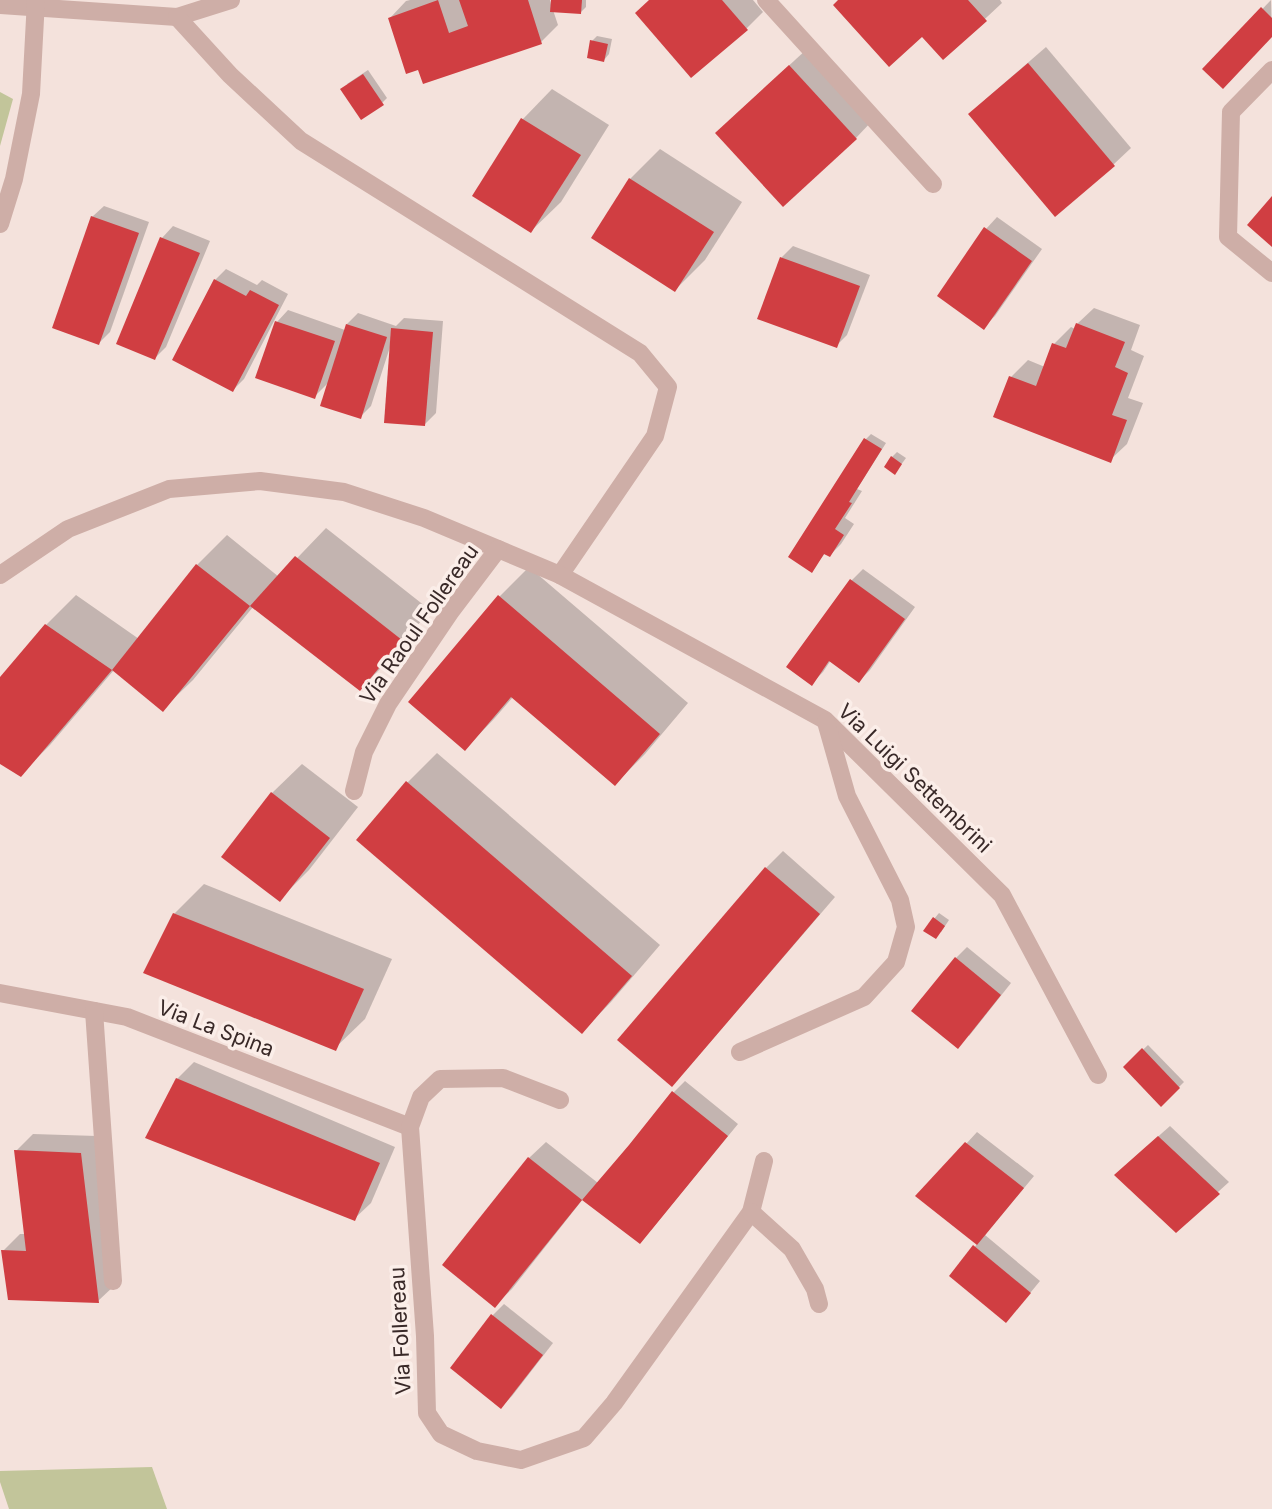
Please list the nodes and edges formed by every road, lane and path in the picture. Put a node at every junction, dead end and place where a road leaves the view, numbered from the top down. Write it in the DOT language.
graph roads {
  1 [pos="231,0"];
  2 [pos="766,0"];
  3 [pos="36,4"];
  4 [pos="0,5"];
  5 [pos="177,17"];
  6 [pos="1272,70"];
  7 [pos="933,184"];
  8 [pos="0,224"];
  9 [pos="1272,273"];
  10 [pos="498,549"];
  11 [pos="0,575"];
  12 [pos="560,575"];
  13 [pos="825,720"];
  14 [pos="354,791"];
  15 [pos="0,993"];
  16 [pos="94,1011"];
  17 [pos="740,1052"];
  18 [pos="1098,1075"];
  19 [pos="560,1100"];
  20 [pos="410,1127"];
  21 [pos="764,1161"];
  22 [pos="751,1212"];
  23 [pos="113,1281"];
  24 [pos="819,1304"];
  1 -- 5 [label="street"];
  2 -- 7 [label="street"];
  3 -- 4 [label="street"];
  3 -- 5 [label="street"];
  3 -- 8 [label="street"];
  5 -- 12 [label="street"];
  6 -- 9 [label="street"];
  10 -- 11 [label="street, Via Raoul Follereau"];
  10 -- 12 [label="street, Via Luigi Settembrini"];
  10 -- 14 [label="street, Via Raoul Follereau"];
  12 -- 13 [label="street, Via Luigi Settembrini"];
  13 -- 17 [label="street"];
  13 -- 18 [label="street, Via Luigi Settembrini"];
  15 -- 16 [label="street, Via La Spina"];
  16 -- 20 [label="street, Via La Spina"];
  16 -- 23 [label="street"];
  19 -- 20 [label="street, Via Follereau"];
  20 -- 22 [label="street, Via Follereau"];
  21 -- 22 [label="street, Via Follereau"];
  22 -- 24 [label="street"];
}
